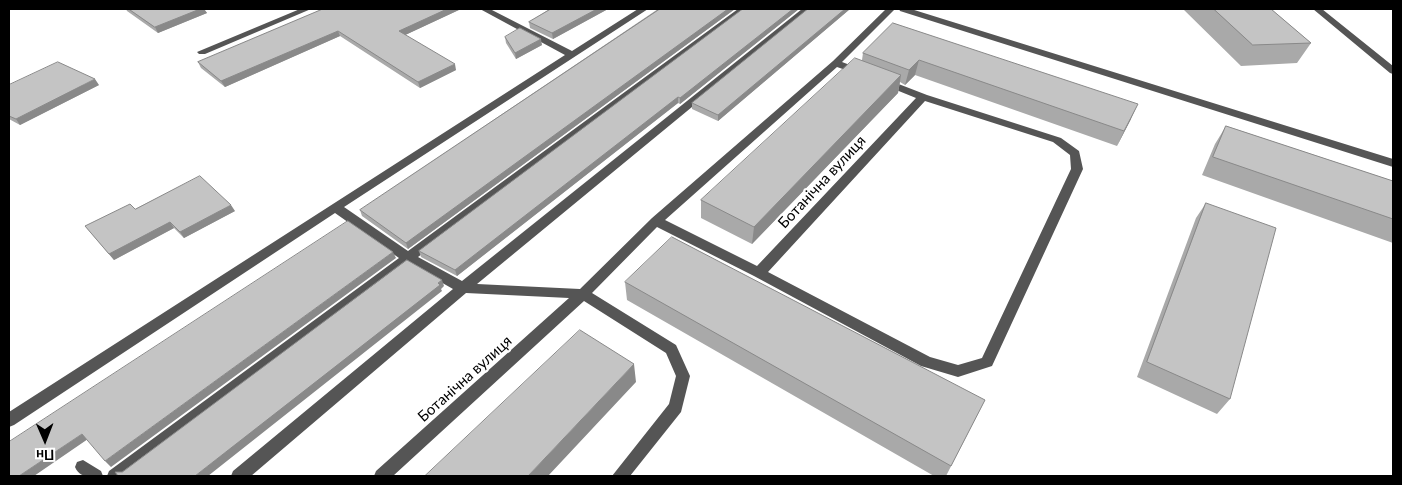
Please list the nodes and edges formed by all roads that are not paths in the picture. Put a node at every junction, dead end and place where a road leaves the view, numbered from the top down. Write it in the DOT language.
graph roads {
  1 [pos="307,9"];
  2 [pos="484,9"];
  3 [pos="644,9"];
  4 [pos="742,9"];
  5 [pos="807,9"];
  6 [pos="891,9"];
  7 [pos="903,9"];
  8 [pos="1317,9"];
  9 [pos="202,52"];
  10 [pos="572,55"];
  11 [pos="836,63"];
  12 [pos="1393,71"];
  13 [pos="923,97"];
  14 [pos="1393,163"];
  15 [pos="335,207"];
  16 [pos="656,221"];
  17 [pos="408,258"];
  18 [pos="759,273"];
  19 [pos="463,288"];
  20 [pos="583,294"];
  21 [pos="9,420"];
  22 [pos="114,476"];
  23 [pos="239,476"];
  24 [pos="382,476"];
  25 [pos="620,476"];
  1 -- 9 [label="street"];
  2 -- 10 [label="street"];
  3 -- 10 [label="street"];
  4 -- 17 [label="street"];
  5 -- 19 [label="street"];
  6 -- 11 [label="street, Ботанічна вулиця"];
  7 -- 14 [label="street"];
  8 -- 12 [label="street"];
  10 -- 15 [label="street"];
  11 -- 13 [label="street"];
  11 -- 16 [label="street, Ботанічна вулиця"];
  13 -- 18 [label="street, Ботанічна вулиця"];
  13 -- 18 [label="street"];
  15 -- 17 [label="street"];
  15 -- 21 [label="street"];
  16 -- 18 [label="street"];
  16 -- 20 [label="street, Ботанічна вулиця"];
  17 -- 19 [label="street"];
  17 -- 22 [label="street"];
  19 -- 20 [label="street"];
  19 -- 23 [label="street"];
  20 -- 24 [label="street, Ботанічна вулиця"];
  20 -- 25 [label="street"];
}
